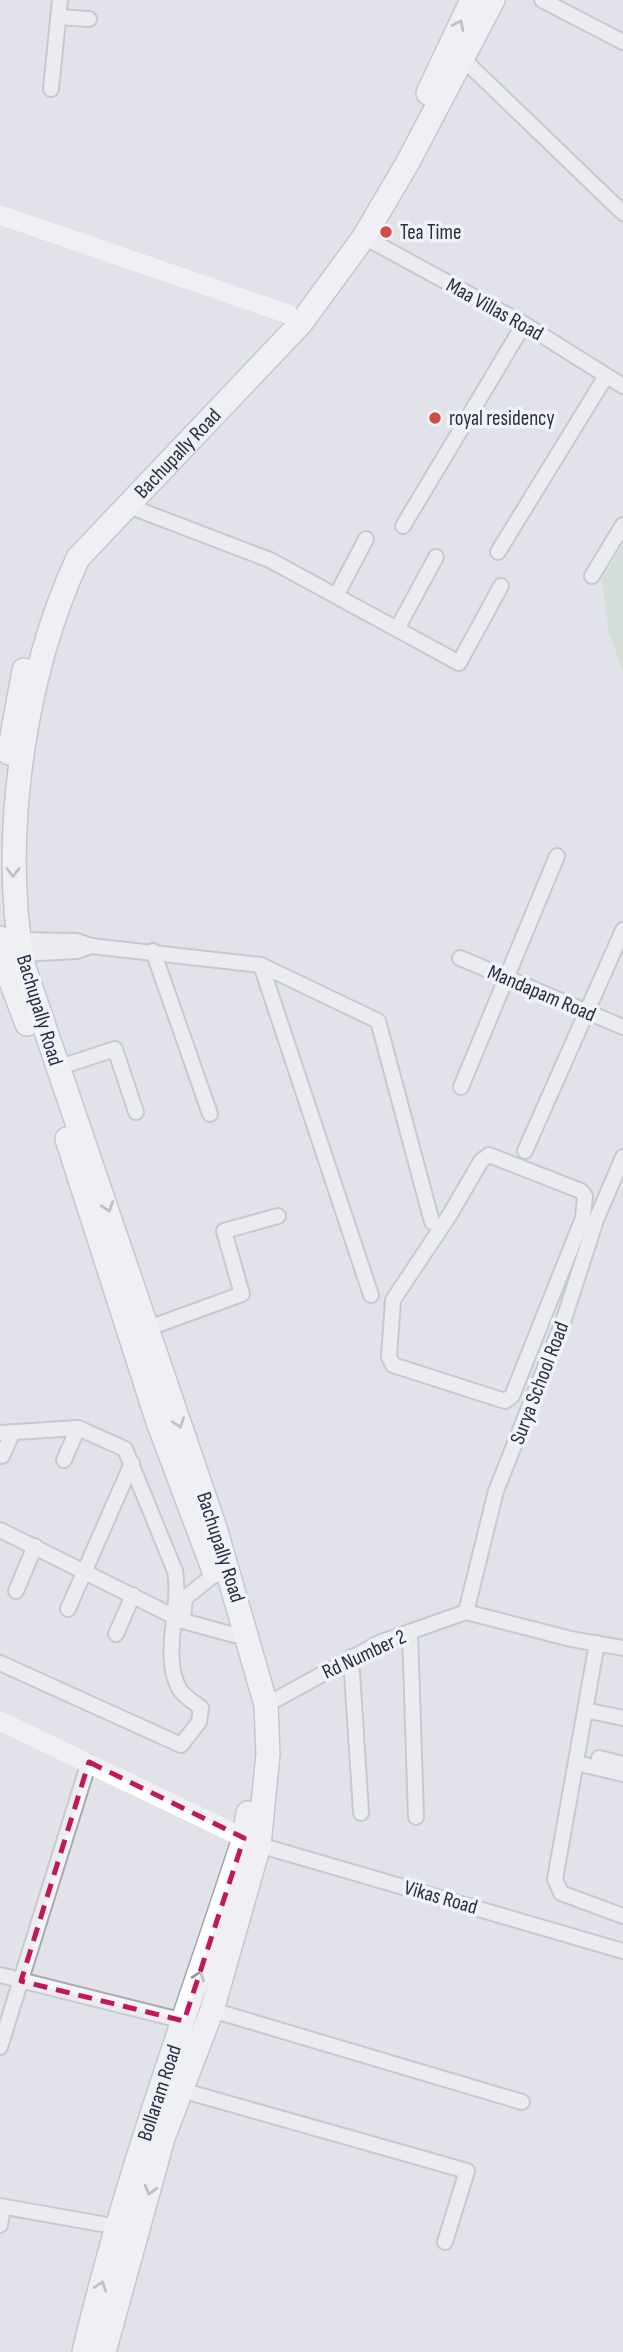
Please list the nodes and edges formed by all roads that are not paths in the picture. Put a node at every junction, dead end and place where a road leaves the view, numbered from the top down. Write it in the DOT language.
graph roads {
  1 [pos="60,0"];
  2 [pos="472,0"];
  3 [pos="493,0"];
  4 [pos="542,0"];
  5 [pos="58,17"];
  6 [pos="89,19"];
  7 [pos="623,42"];
  8 [pos="463,58"];
  9 [pos="51,89"];
  10 [pos="623,213"];
  11 [pos="0,215"];
  12 [pos="364,237"];
  13 [pos="288,314"];
  14 [pos="524,324"];
  15 [pos="606,376"];
  16 [pos="623,386"];
  17 [pos="126,505"];
  18 [pos="623,525"];
  19 [pos="403,526"];
  20 [pos="366,539"];
  21 [pos="498,552"];
  22 [pos="436,557"];
  23 [pos="592,576"];
  24 [pos="501,586"];
  25 [pos="336,596"];
  26 [pos="397,629"];
  27 [pos="0,829"];
  28 [pos="556,856"];
  29 [pos="623,930"];
  30 [pos="13,944"];
  31 [pos="153,951"];
  32 [pos="460,958"];
  33 [pos="261,965"];
  34 [pos="505,977"];
  35 [pos="587,1012"];
  36 [pos="623,1027"];
  37 [pos="57,1068"];
  38 [pos="461,1087"];
  39 [pos="136,1112"];
  40 [pos="210,1114"];
  41 [pos="525,1151"];
  42 [pos="623,1157"];
  43 [pos="278,1216"];
  44 [pos="589,1219"];
  45 [pos="432,1222"];
  46 [pos="371,1295"];
  47 [pos="542,1315"];
  48 [pos="563,1322"];
  49 [pos="146,1329"];
  50 [pos="517,1383"];
  51 [pos="536,1390"];
  52 [pos="78,1428"];
  53 [pos="7,1432"];
  54 [pos="2,1456"];
  55 [pos="64,1460"];
  56 [pos="132,1463"];
  57 [pos="198,1503"];
  58 [pos="0,1530"];
  59 [pos="35,1546"];
  60 [pos="84,1569"];
  61 [pos="215,1574"];
  62 [pos="16,1591"];
  63 [pos="132,1595"];
  64 [pos="68,1609"];
  65 [pos="466,1612"];
  66 [pos="180,1619"];
  67 [pos="410,1632"];
  68 [pos="116,1634"];
  69 [pos="234,1635"];
  70 [pos="597,1643"];
  71 [pos="623,1648"];
  72 [pos="351,1657"];
  73 [pos="0,1663"];
  74 [pos="266,1705"];
  75 [pos="585,1710"];
  76 [pos="623,1718"];
  77 [pos="0,1721"];
  78 [pos="599,1758"];
  79 [pos="89,1762"];
  80 [pos="576,1763"];
  81 [pos="623,1764"];
  82 [pos="623,1774"];
  83 [pos="361,1814"];
  84 [pos="416,1817"];
  85 [pos="251,1841"];
  86 [pos="623,1916"];
  87 [pos="623,1951"];
  88 [pos="0,1975"];
  89 [pos="21,1981"];
  90 [pos="212,2010"];
  91 [pos="184,2021"];
  92 [pos="0,2047"];
  93 [pos="181,2090"];
  94 [pos="522,2102"];
  95 [pos="1,2206"];
  96 [pos="0,2225"];
  97 [pos="118,2227"];
  98 [pos="445,2242"];
  99 [pos="84,2352"];
  100 [pos="104,2352"];
  1 -- 5 [label="street"];
  13 -- 2 [label="main road, Bachupally Road, one-way"];
  3 -- 8 [label="main road, Bachupally Road"];
  4 -- 7 [label="street"];
  5 -- 6 [label="street"];
  5 -- 9 [label="street"];
  8 -- 10 [label="street"];
  8 -- 12 [label="main road, Bachupally Road"];
  11 -- 13 [label="street"];
  12 -- 14 [label="street, Maa Villas Road"];
  12 -- 17 [label="main road, Bachupally Road"];
  13 -- 27 [label="main road, Bachupally Road"];
  14 -- 15 [label="street, Maa Villas Road"];
  14 -- 19 [label="street"];
  15 -- 16 [label="street, Maa Villas Road"];
  15 -- 21 [label="street"];
  17 -- 25 [label="street"];
  17 -- 30 [label="main road, Bachupally Road, one-way"];
  18 -- 23 [label="street"];
  20 -- 25 [label="street"];
  22 -- 26 [label="street"];
  24 -- 26 [label="street"];
  25 -- 26 [label="street"];
  28 -- 34 [label="street"];
  29 -- 35 [label="street"];
  30 -- 31 [label="street"];
  30 -- 37 [label="main road, Bachupally Road"];
  30 -- 57 [label="main road, Bachupally Road"];
  31 -- 33 [label="street"];
  31 -- 40 [label="street"];
  32 -- 34 [label="street, Mandapam Road"];
  33 -- 45 [label="street"];
  33 -- 46 [label="street"];
  34 -- 35 [label="street, Mandapam Road"];
  34 -- 38 [label="street"];
  35 -- 36 [label="street, Mandapam Road"];
  35 -- 41 [label="street"];
  37 -- 39 [label="street"];
  37 -- 49 [label="main road, Bachupally Road, one-way"];
  42 -- 44 [label="street, Surya School Road"];
  43 -- 49 [label="street"];
  44 -- 47 [label="street"];
  44 -- 48 [label="street, Surya School Road"];
  44 -- 50 [label="street"];
  47 -- 48 [label="street"];
  47 -- 50 [label="street"];
  48 -- 51 [label="street, Surya School Road"];
  49 -- 57 [label="main road, Bachupally Road, one-way"];
  50 -- 51 [label="street"];
  51 -- 65 [label="street, Surya School Road"];
  52 -- 53 [label="street"];
  52 -- 55 [label="street"];
  52 -- 56 [label="street"];
  53 -- 54 [label="street"];
  56 -- 60 [label="street"];
  56 -- 66 [label="street"];
  57 -- 61 [label="main road, Bachupally Road"];
  57 -- 74 [label="main road, Bachupally Road"];
  58 -- 59 [label="street"];
  59 -- 60 [label="street"];
  59 -- 62 [label="street"];
  60 -- 63 [label="street"];
  60 -- 64 [label="street"];
  61 -- 66 [label="street"];
  61 -- 69 [label="main road, Bachupally Road"];
  63 -- 66 [label="street"];
  63 -- 68 [label="street"];
  65 -- 67 [label="street, Rd Number 2"];
  65 -- 70 [label="street"];
  66 -- 69 [label="street"];
  66 -- 73 [label="street"];
  67 -- 72 [label="street, Rd Number 2"];
  67 -- 84 [label="street"];
  69 -- 85 [label="main road, Bachupally Road"];
  70 -- 71 [label="street"];
  70 -- 75 [label="street"];
  72 -- 74 [label="street, Rd Number 2"];
  72 -- 83 [label="street"];
  74 -- 85 [label="main road, Bachupally Road"];
  75 -- 76 [label="street"];
  75 -- 80 [label="street"];
  77 -- 79 [label="street"];
  78 -- 81 [label="street"];
  79 -- 85 [label="street"];
  79 -- 89 [label="street"];
  80 -- 82 [label="street"];
  80 -- 86 [label="street"];
  85 -- 87 [label="street, Vikas Road"];
  85 -- 90 [label="main road, Bollaram Road"];
  91 -- 85 [label="main road, Bollaram Road, one-way"];
  88 -- 89 [label="street"];
  89 -- 91 [label="street"];
  89 -- 92 [label="street"];
  90 -- 93 [label="main road, Bollaram Road"];
  90 -- 94 [label="street"];
  91 -- 97 [label="main road, Bollaram Road"];
  93 -- 98 [label="street"];
  93 -- 100 [label="main road, Bollaram Road, one-way"];
  95 -- 96 [label="street"];
  95 -- 97 [label="street"];
  99 -- 97 [label="main road, Bollaram Road, one-way"];
}
